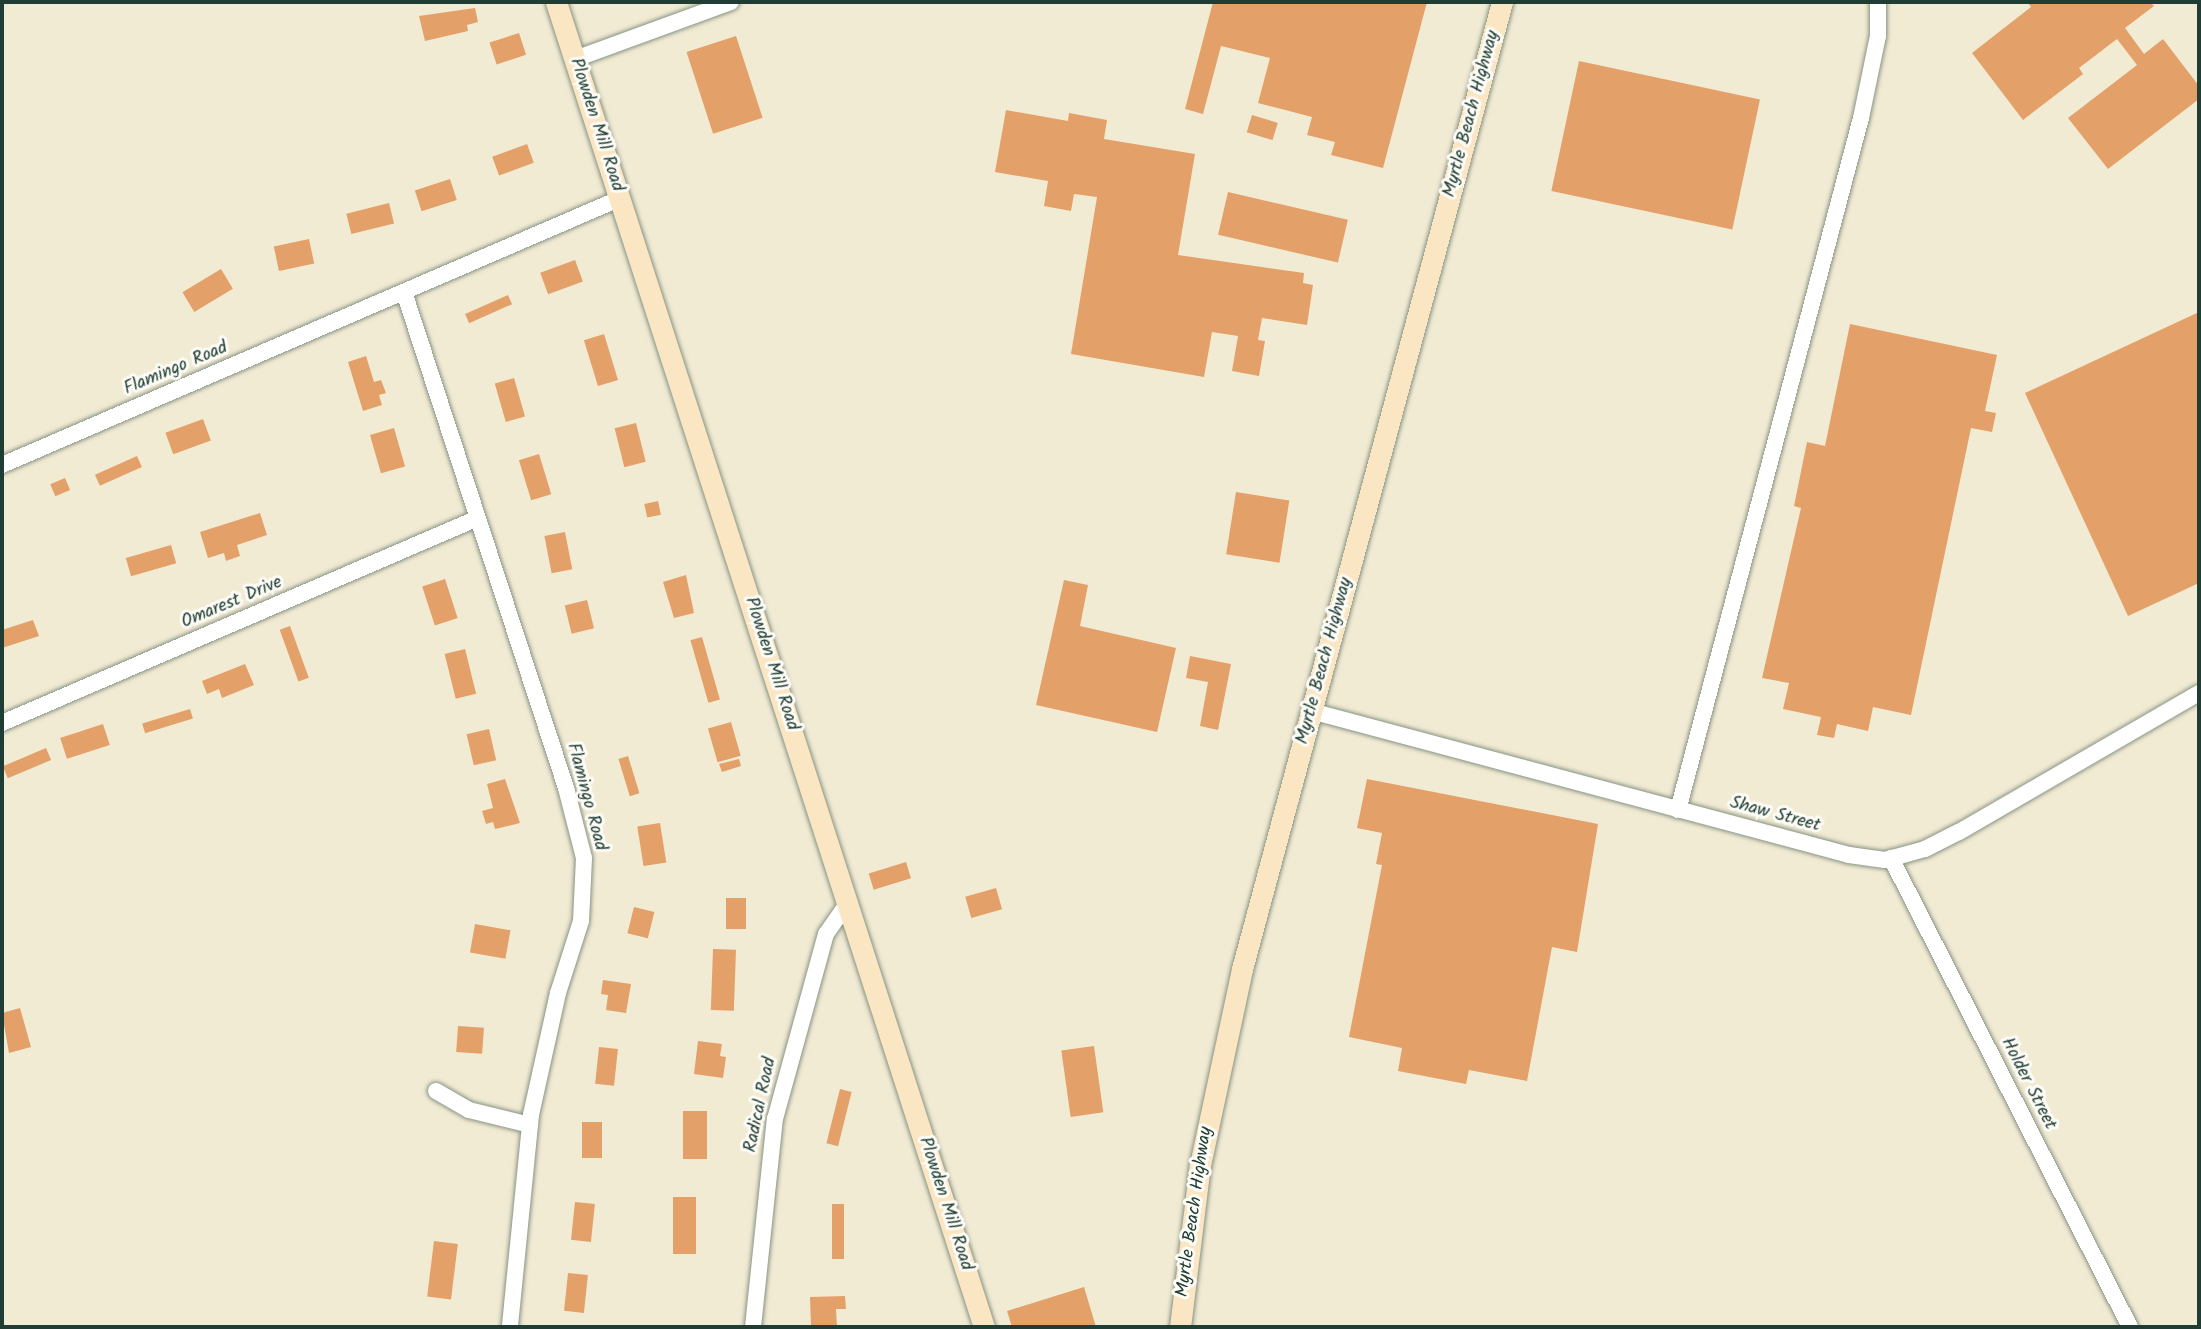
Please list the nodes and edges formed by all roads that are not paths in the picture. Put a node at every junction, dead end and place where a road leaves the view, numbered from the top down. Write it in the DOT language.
graph roads {
  1 [pos="556,2"];
  2 [pos="731,2"];
  3 [pos="1502,2"];
  4 [pos="1878,2"];
  5 [pos="575,59"];
  6 [pos="621,198"];
  7 [pos="404,292"];
  8 [pos="2,465"];
  9 [pos="478,518"];
  10 [pos="2199,693"];
  11 [pos="1311,711"];
  12 [pos="2,723"];
  13 [pos="1678,810"];
  14 [pos="1891,858"];
  15 [pos="848,902"];
  16 [pos="436,1091"];
  17 [pos="530,1125"];
  18 [pos="510,1327"];
  19 [pos="753,1327"];
  20 [pos="984,1327"];
  21 [pos="1180,1327"];
  22 [pos="2130,1327"];
  1 -- 5 [label="street, Plowden Mill Road"];
  2 -- 5 [label="street"];
  3 -- 11 [label="street, Myrtle Beach Highway"];
  4 -- 13 [label="street"];
  5 -- 6 [label="street, Plowden Mill Road"];
  6 -- 7 [label="street, Flamingo Road"];
  6 -- 15 [label="street, Plowden Mill Road"];
  7 -- 8 [label="street, Flamingo Road"];
  7 -- 9 [label="street, Flamingo Road"];
  9 -- 12 [label="street, Omarest Drive"];
  9 -- 17 [label="street, Flamingo Road"];
  10 -- 14 [label="street, Shaw Street"];
  11 -- 13 [label="street, Shaw Street"];
  11 -- 21 [label="street, Myrtle Beach Highway"];
  13 -- 14 [label="street, Shaw Street"];
  14 -- 22 [label="street, Holder Street"];
  15 -- 19 [label="street, Radical Road"];
  15 -- 20 [label="street, Plowden Mill Road"];
  16 -- 17 [label="street"];
  17 -- 18 [label="street, Flamingo Road"];
}
